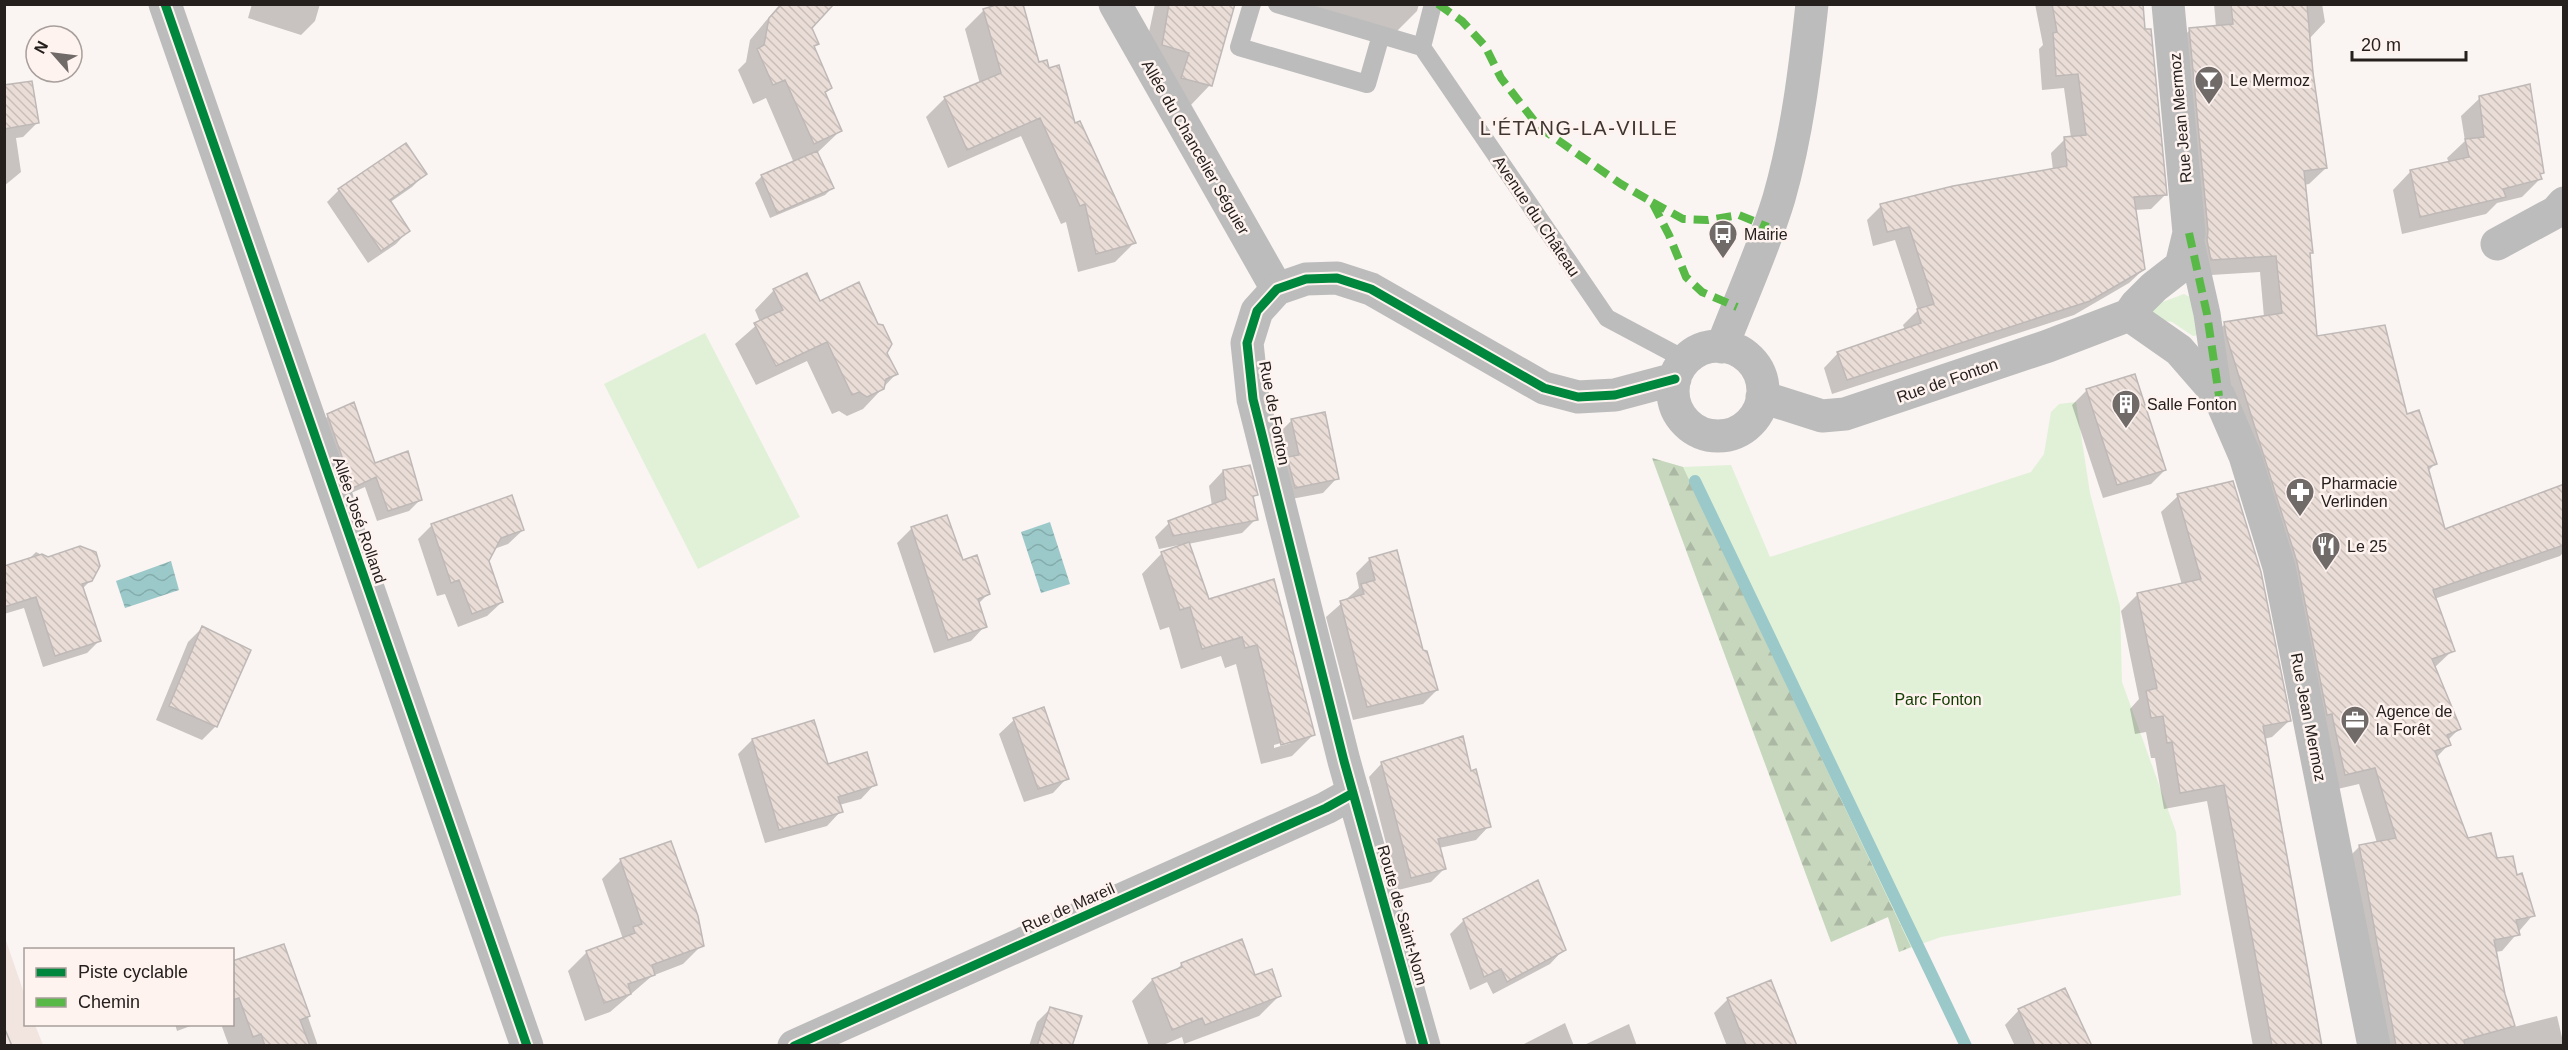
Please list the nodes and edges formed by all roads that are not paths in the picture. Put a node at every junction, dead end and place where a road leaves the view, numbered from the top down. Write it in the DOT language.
graph roads {
  1 [pos="165,4"];
  2 [pos="1115,4"];
  3 [pos="1252,4"];
  4 [pos="1277,4"];
  5 [pos="1433,4"];
  6 [pos="1812,4"];
  7 [pos="2169,4"];
  8 [pos="1381,35"];
  9 [pos="1422,47"];
  10 [pos="2564,203"];
  11 [pos="2189,233"];
  12 [pos="2497,244"];
  13 [pos="1277,289"];
  14 [pos="2129,315"];
  15 [pos="1722,347"];
  16 [pos="1680,370"];
  17 [pos="2219,396"];
  18 [pos="1762,397"];
  19 [pos="1353,793"];
  20 [pos="527,1046"];
  21 [pos="794,1046"];
  22 [pos="1424,1046"];
  23 [pos="2374,1046"];
  1 -- 20 [label="street, Allée José Rolland"];
  2 -- 13 [label="street, Allée du Chancelier Séguier"];
  3 -- 8 [label="lane"];
  4 -- 8 [label="lane"];
  5 -- 9 [label="lane"];
  6 -- 15 [label="street"];
  7 -- 11 [label="street, Rue Jean Mermoz"];
  8 -- 9 [label="lane"];
  9 -- 16 [label="lane, Avenue du Château"];
  10 -- 12 [label="street"];
  11 -- 14 [label="street, Rue Jean Mermoz"];
  11 -- 17 [label="street, Rue Jean Mermoz"];
  13 -- 16 [label="street, Rue de Fonton"];
  13 -- 19 [label="street, Rue de Fonton"];
  14 -- 17 [label="street, Rue Jean Mermoz"];
  14 -- 18 [label="street, Rue de Fonton"];
  15 -- 16 [label="street"];
  15 -- 18 [label="street"];
  16 -- 18 [label="street"];
  17 -- 23 [label="street, Rue Jean Mermoz"];
  19 -- 21 [label="street, Rue de Mareil"];
  19 -- 22 [label="street, Route de Saint-Nom"];
}
